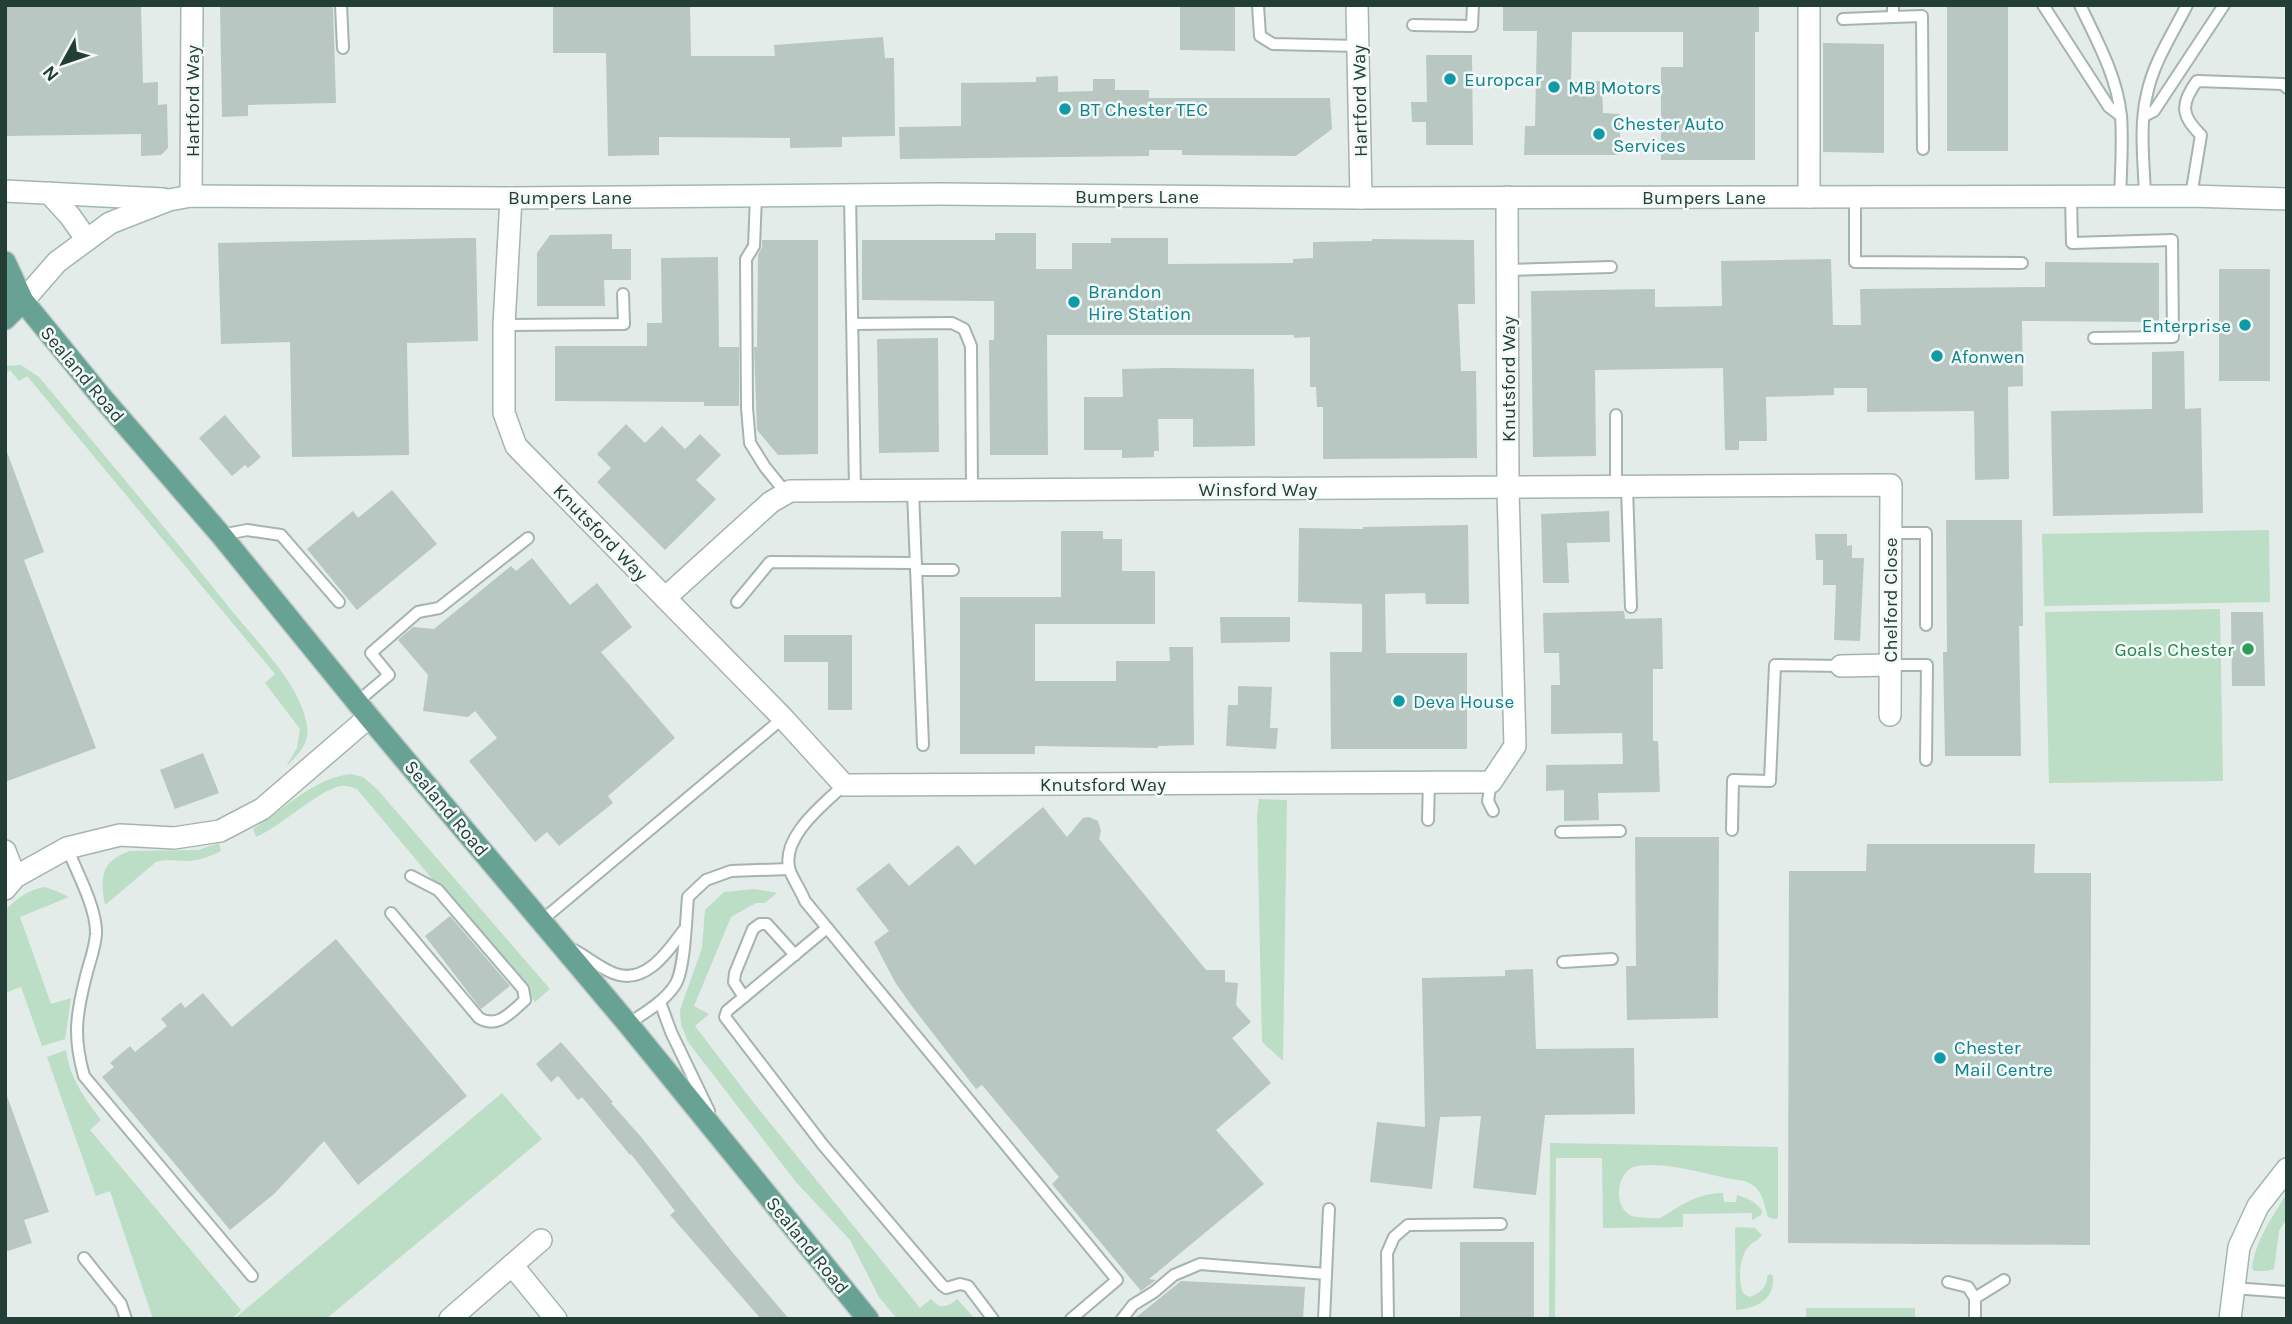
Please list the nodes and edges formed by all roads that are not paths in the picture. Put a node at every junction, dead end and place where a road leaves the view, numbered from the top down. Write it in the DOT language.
graph roads {
  1 [pos="192,5"];
  2 [pos="341,5"];
  3 [pos="1258,5"];
  4 [pos="1357,5"];
  5 [pos="1473,5"];
  6 [pos="1809,5"];
  7 [pos="2043,5"];
  8 [pos="2080,5"];
  9 [pos="2187,5"];
  10 [pos="2224,5"];
  11 [pos="1893,11"];
  12 [pos="1843,19"];
  13 [pos="1413,25"];
  14 [pos="1358,46"];
  15 [pos="343,48"];
  16 [pos="2287,88"];
  17 [pos="2121,116"];
  18 [pos="2144,116"];
  19 [pos="1923,149"];
  20 [pos="5,191"];
  21 [pos="49,193"];
  22 [pos="850,195"];
  23 [pos="191,196"];
  24 [pos="756,196"];
  25 [pos="1855,196"];
  26 [pos="2145,196"];
  27 [pos="2191,196"];
  28 [pos="1507,197"];
  29 [pos="1809,197"];
  30 [pos="2071,197"];
  31 [pos="2120,197"];
  32 [pos="511,198"];
  33 [pos="1361,198"];
  34 [pos="169,200"];
  35 [pos="2287,200"];
  36 [pos="87,240"];
  37 [pos="5,262"];
  38 [pos="2022,263"];
  39 [pos="1611,267"];
  40 [pos="1508,270"];
  41 [pos="5,286"];
  42 [pos="624,294"];
  43 [pos="23,301"];
  44 [pos="5,319"];
  45 [pos="853,324"];
  46 [pos="504,325"];
  47 [pos="2094,338"];
  48 [pos="1616,415"];
  49 [pos="1891,485"];
  50 [pos="1508,488"];
  51 [pos="1621,488"];
  52 [pos="972,490"];
  53 [pos="855,491"];
  54 [pos="913,491"];
  55 [pos="786,493"];
  56 [pos="1891,533"];
  57 [pos="220,535"];
  58 [pos="528,538"];
  59 [pos="916,566"];
  60 [pos="953,570"];
  61 [pos="665,598"];
  62 [pos="338,602"];
  63 [pos="737,602"];
  64 [pos="1631,607"];
  65 [pos="1926,625"];
  66 [pos="1890,664"];
  67 [pos="1841,666"];
  68 [pos="363,709"];
  69 [pos="1890,715"];
  70 [pos="783,718"];
  71 [pos="923,745"];
  72 [pos="1926,760"];
  73 [pos="1429,782"];
  74 [pos="1491,782"];
  75 [pos="845,785"];
  76 [pos="1493,811"];
  77 [pos="1428,820"];
  78 [pos="1732,830"];
  79 [pos="1620,831"];
  80 [pos="1561,832"];
  81 [pos="67,848"];
  82 [pos="5,851"];
  83 [pos="789,869"];
  84 [pos="411,876"];
  85 [pos="10,883"];
  86 [pos="391,913"];
  87 [pos="541,921"];
  88 [pos="827,928"];
  89 [pos="685,929"];
  90 [pos="557,939"];
  91 [pos="795,955"];
  92 [pos="1612,959"];
  93 [pos="1563,961"];
  94 [pos="744,997"];
  95 [pos="660,1002"];
  96 [pos="628,1024"];
  97 [pos="723,1140"];
  98 [pos="2287,1169"];
  99 [pos="1329,1209"];
  100 [pos="1501,1224"];
  101 [pos="541,1240"];
  102 [pos="84,1258"];
  103 [pos="512,1265"];
  104 [pos="1326,1274"];
  105 [pos="252,1276"];
  106 [pos="2004,1280"];
  107 [pos="1948,1282"];
  108 [pos="2233,1288"];
  109 [pos="2287,1292"];
  110 [pos="1975,1298"];
  111 [pos="126,1319"];
  112 [pos="450,1319"];
  113 [pos="556,1319"];
  114 [pos="867,1319"];
  115 [pos="993,1319"];
  116 [pos="1071,1319"];
  117 [pos="1122,1319"];
  118 [pos="1324,1319"];
  119 [pos="1388,1319"];
  120 [pos="1975,1319"];
  121 [pos="2230,1319"];
  1 -- 23 [label="street, Hartford Way"];
  2 -- 15 [label="lane"];
  3 -- 14 [label="lane"];
  4 -- 14 [label="street, Hartford Way"];
  5 -- 13 [label="lane"];
  6 -- 29 [label="street"];
  7 -- 17 [label="lane"];
  8 -- 17 [label="lane"];
  9 -- 18 [label="lane"];
  10 -- 18 [label="lane"];
  11 -- 12 [label="lane"];
  11 -- 19 [label="lane"];
  14 -- 33 [label="street, Hartford Way"];
  16 -- 27 [label="lane"];
  17 -- 31 [label="lane"];
  18 -- 26 [label="lane"];
  20 -- 21 [label="street"];
  21 -- 34 [label="street"];
  21 -- 36 [label="street"];
  22 -- 24 [label="street, Bumpers Lane"];
  22 -- 33 [label="street, Bumpers Lane"];
  22 -- 45 [label="lane"];
  23 -- 32 [label="street, Bumpers Lane"];
  23 -- 34 [label="street, Bumpers Lane"];
  24 -- 32 [label="street, Bumpers Lane"];
  24 -- 55 [label="lane"];
  25 -- 29 [label="street, Bumpers Lane"];
  25 -- 30 [label="street, Bumpers Lane"];
  25 -- 38 [label="lane"];
  26 -- 27 [label="street, Bumpers Lane"];
  26 -- 31 [label="street, Bumpers Lane"];
  27 -- 35 [label="street, Bumpers Lane"];
  28 -- 29 [label="street, Bumpers Lane"];
  28 -- 33 [label="street, Bumpers Lane"];
  28 -- 40 [label="street, Knutsford Way"];
  30 -- 31 [label="street, Bumpers Lane"];
  30 -- 47 [label="lane"];
  32 -- 46 [label="street, Knutsford Way"];
  34 -- 36 [label="street, Bumpers Lane"];
  36 -- 43 [label="street, Bumpers Lane"];
  37 -- 43 [label="main road, Sealand Road"];
  39 -- 40 [label="lane"];
  40 -- 50 [label="street, Knutsford Way"];
  41 -- 43 [label="main road, Sealand Road"];
  42 -- 46 [label="lane"];
  43 -- 44 [label="main road"];
  43 -- 57 [label="main road, Sealand Road"];
  45 -- 52 [label="lane"];
  45 -- 53 [label="lane"];
  46 -- 61 [label="street, Knutsford Way"];
  48 -- 51 [label="lane"];
  49 -- 51 [label="street, Winsford Way"];
  49 -- 56 [label="street, Chelford Close"];
  50 -- 51 [label="street, Winsford Way"];
  50 -- 52 [label="street, Winsford Way"];
  50 -- 74 [label="street, Knutsford Way"];
  51 -- 64 [label="lane"];
  52 -- 54 [label="street, Winsford Way"];
  53 -- 54 [label="street, Winsford Way"];
  53 -- 55 [label="street, Winsford Way"];
  54 -- 59 [label="lane"];
  55 -- 61 [label="street"];
  56 -- 65 [label="lane"];
  56 -- 66 [label="street, Chelford Close"];
  57 -- 62 [label="lane"];
  57 -- 68 [label="main road, Sealand Road"];
  58 -- 68 [label="lane"];
  59 -- 60 [label="lane"];
  59 -- 63 [label="lane"];
  59 -- 71 [label="lane"];
  61 -- 70 [label="street, Knutsford Way"];
  66 -- 67 [label="street"];
  66 -- 69 [label="street, Chelford Close"];
  66 -- 72 [label="lane"];
  67 -- 78 [label="lane"];
  68 -- 81 [label="street"];
  68 -- 87 [label="main road, Sealand Road"];
  70 -- 75 [label="street, Knutsford Way"];
  70 -- 87 [label="lane"];
  73 -- 74 [label="street, Knutsford Way"];
  73 -- 75 [label="street, Knutsford Way"];
  73 -- 77 [label="lane"];
  74 -- 76 [label="lane"];
  75 -- 83 [label="lane"];
  79 -- 80 [label="lane"];
  81 -- 85 [label="street"];
  81 -- 105 [label="lane"];
  82 -- 85 [label="street"];
  83 -- 88 [label="lane"];
  83 -- 89 [label="lane"];
  84 -- 86 [label="lane"];
  87 -- 90 [label="main road, Sealand Road"];
  88 -- 91 [label="lane"];
  88 -- 116 [label="lane"];
  89 -- 90 [label="lane"];
  89 -- 95 [label="lane"];
  90 -- 96 [label="main road, Sealand Road"];
  91 -- 94 [label="lane"];
  91 -- 94 [label="lane"];
  92 -- 93 [label="lane"];
  94 -- 115 [label="lane"];
  95 -- 96 [label="lane"];
  95 -- 97 [label="lane"];
  96 -- 97 [label="main road, Sealand Road"];
  97 -- 114 [label="main road, Sealand Road"];
  98 -- 108 [label="street"];
  99 -- 104 [label="lane"];
  100 -- 119 [label="lane"];
  101 -- 103 [label="street"];
  102 -- 111 [label="lane"];
  103 -- 112 [label="street"];
  103 -- 113 [label="street"];
  104 -- 117 [label="lane"];
  104 -- 118 [label="lane"];
  106 -- 110 [label="lane"];
  107 -- 110 [label="lane"];
  108 -- 109 [label="lane"];
  108 -- 121 [label="street"];
  110 -- 120 [label="lane"];
}
